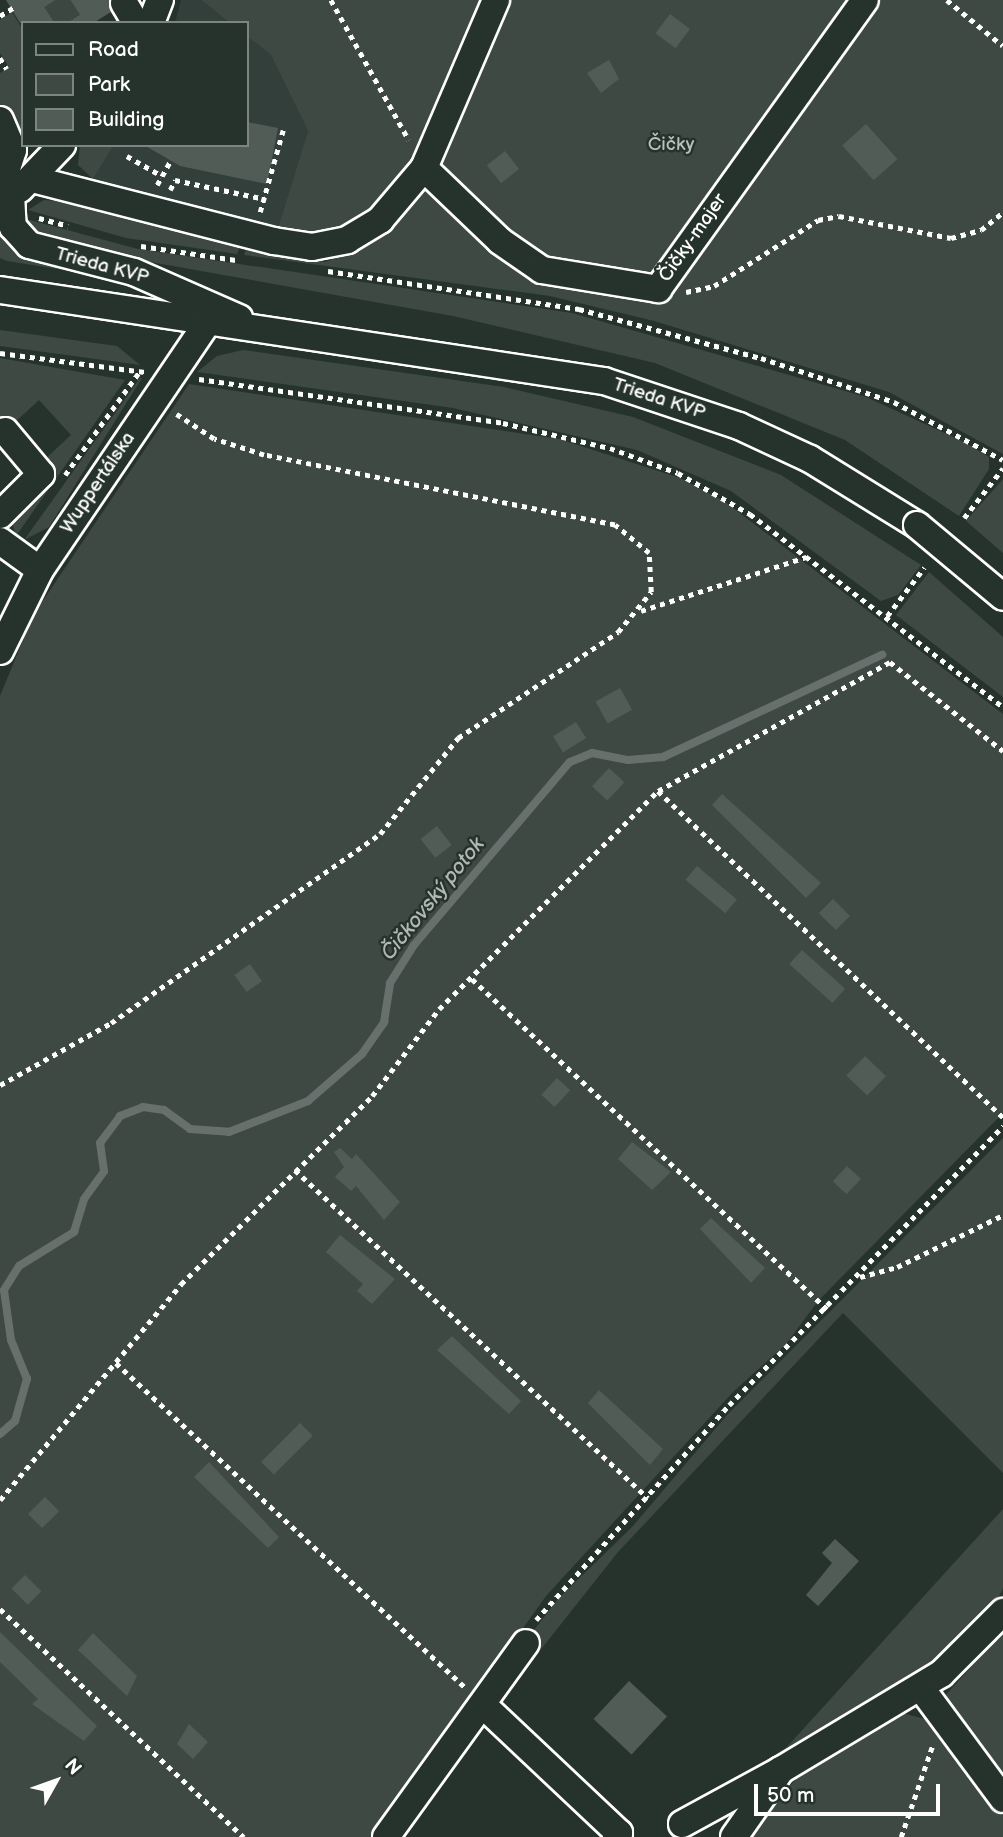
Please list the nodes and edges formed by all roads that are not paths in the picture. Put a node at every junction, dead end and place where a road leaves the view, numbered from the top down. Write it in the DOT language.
graph roads {
  1 [pos="160,0"];
  2 [pos="496,0"];
  3 [pos="865,0"];
  4 [pos="152,21"];
  5 [pos="1,123"];
  6 [pos="60,147"];
  7 [pos="424,168"];
  8 [pos="11,191"];
  9 [pos="0,290"];
  10 [pos="208,322"];
  11 [pos="265,331"];
  12 [pos="5,431"];
  13 [pos="0,515"];
  14 [pos="0,541"];
  15 [pos="40,570"];
  16 [pos="1003,597"];
  17 [pos="0,651"];
  18 [pos="1003,1612"];
  19 [pos="526,1643"];
  20 [pos="921,1688"];
  21 [pos="483,1705"];
  22 [pos="781,1770"];
  23 [pos="1003,1799"];
  24 [pos="682,1824"];
  25 [pos="386,1837"];
  26 [pos="616,1837"];
  27 [pos="734,1837"];
  1 -- 4 [label="street"];
  2 -- 7 [label="street"];
  3 -- 7 [label="street, Čičky-majer"];
  5 -- 8 [label="street"];
  6 -- 8 [label="street"];
  7 -- 8 [label="street"];
  8 -- 11 [label="street, Trieda KVP"];
  9 -- 10 [label="street, Trieda KVP"];
  10 -- 11 [label="street, Trieda KVP"];
  10 -- 15 [label="street, Wuppertálska"];
  11 -- 16 [label="street, Trieda KVP, bridge"];
  12 -- 13 [label="street"];
  14 -- 15 [label="street"];
  15 -- 17 [label="street, Wuppertálska"];
  18 -- 20 [label="street"];
  19 -- 21 [label="street"];
  20 -- 22 [label="street"];
  20 -- 23 [label="street"];
  21 -- 25 [label="street"];
  21 -- 26 [label="street"];
  22 -- 24 [label="street"];
  22 -- 27 [label="street"];
}
